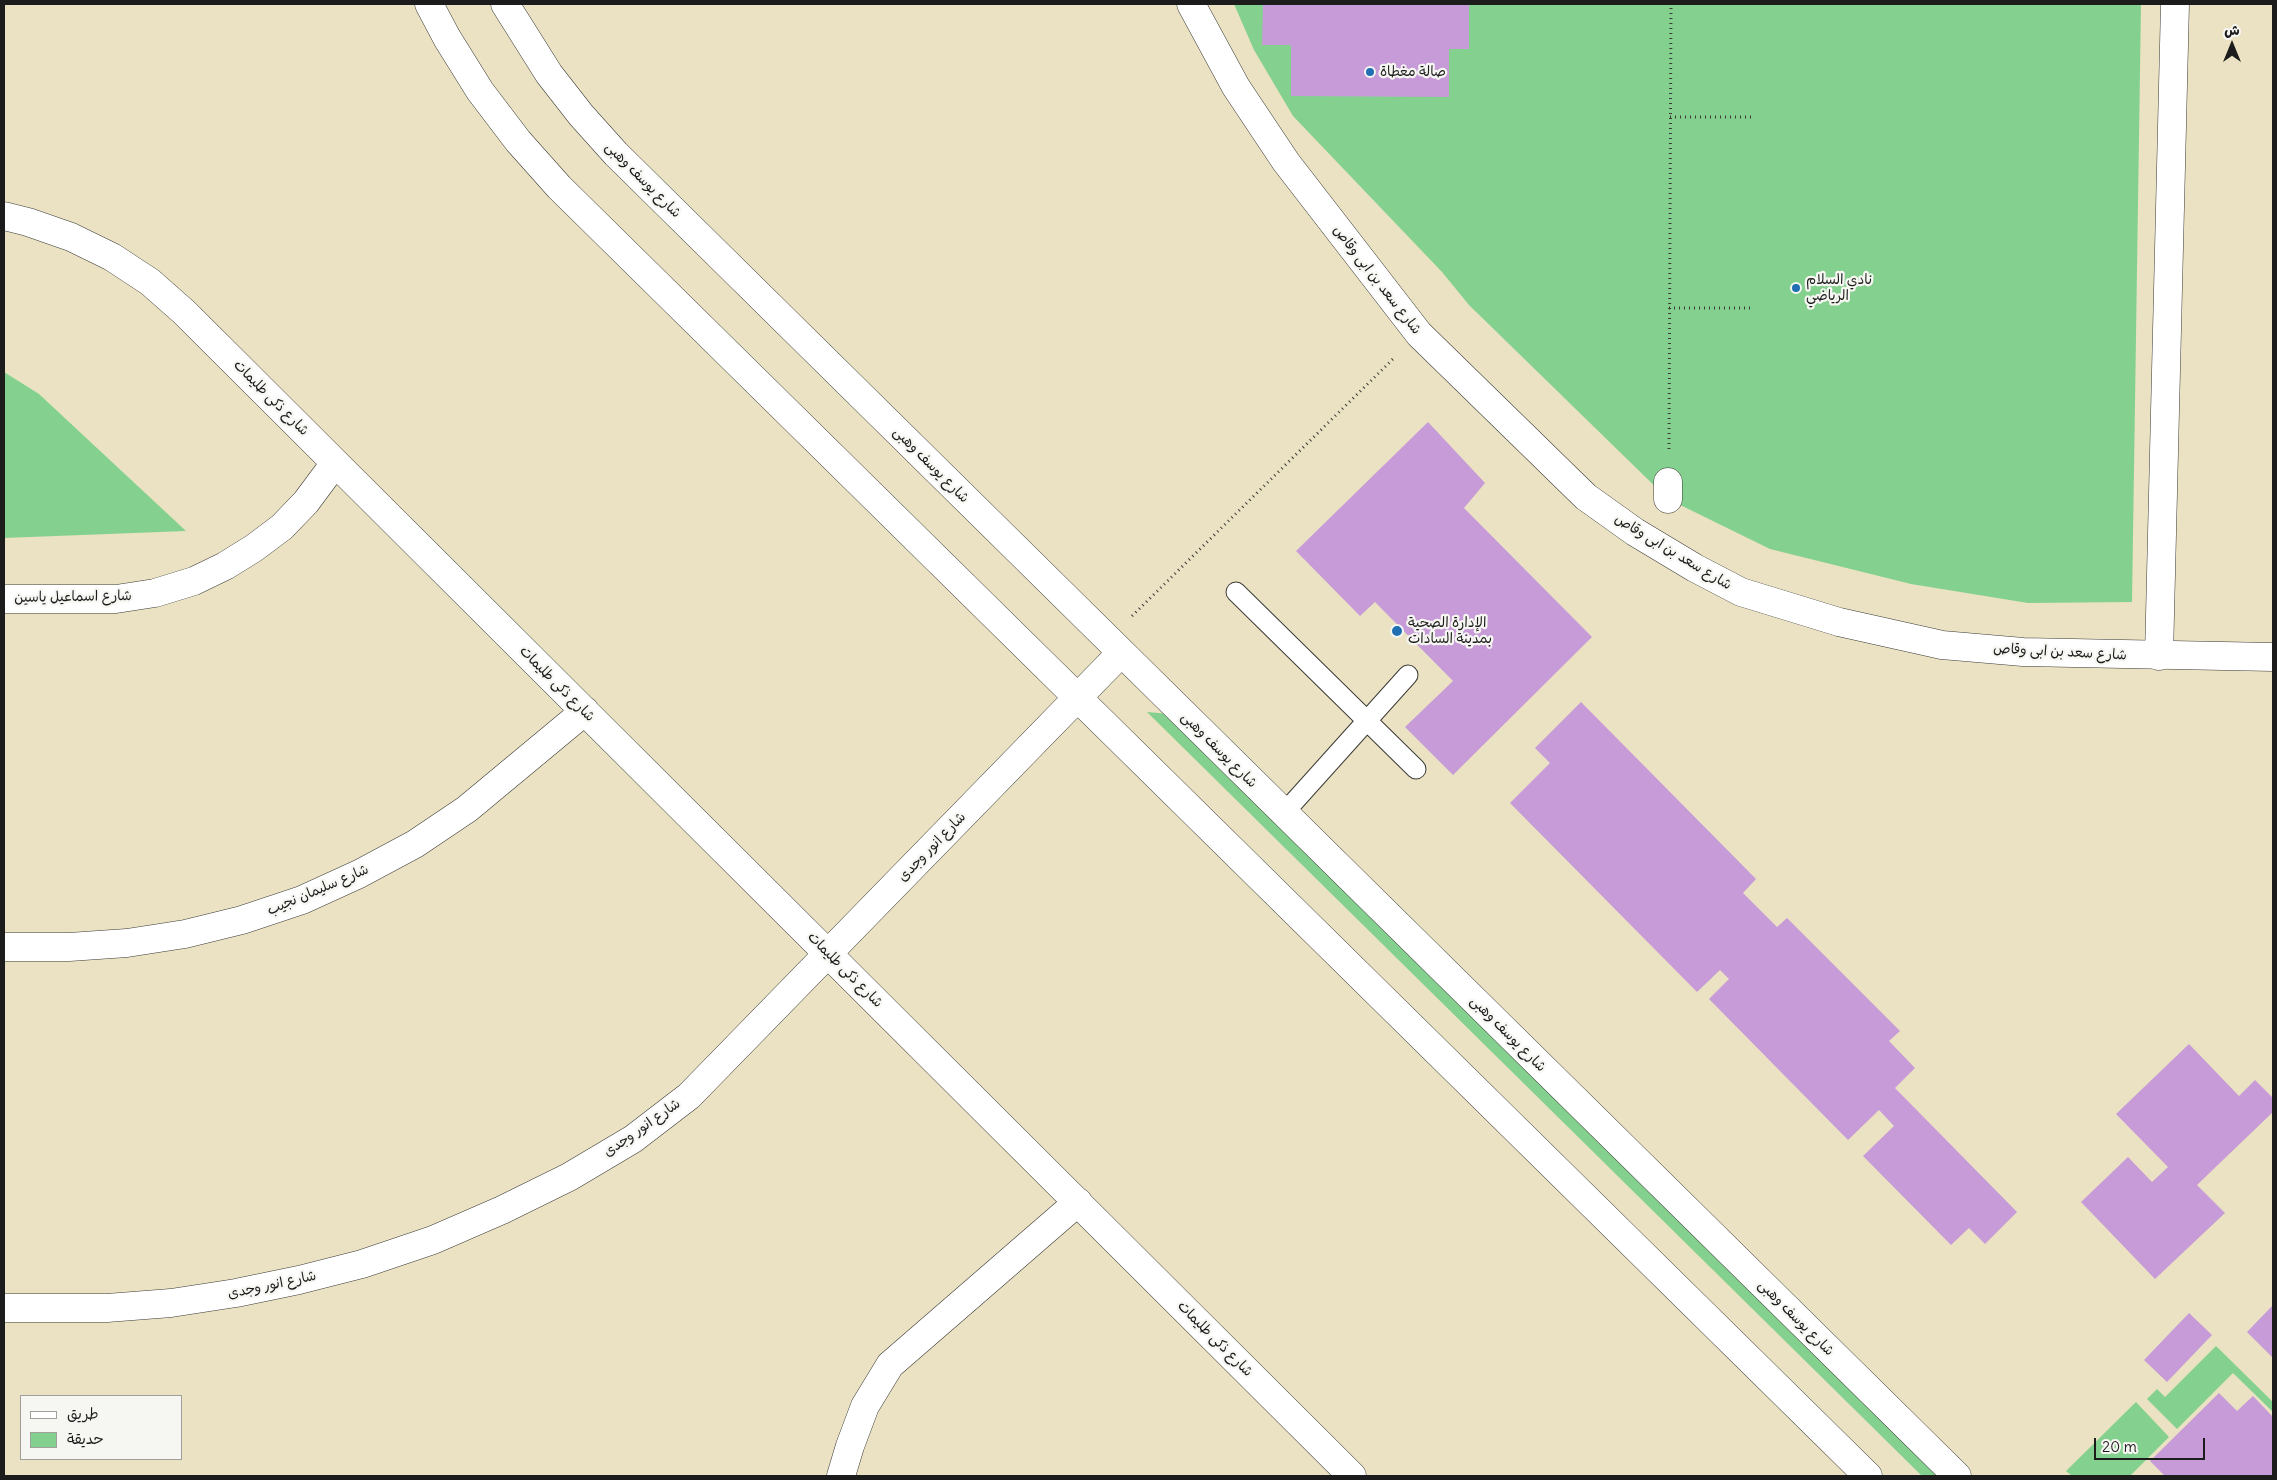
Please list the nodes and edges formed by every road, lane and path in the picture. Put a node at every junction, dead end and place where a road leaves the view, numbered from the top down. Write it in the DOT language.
graph roads {
  1 [pos="429,4"];
  2 [pos="505,4"];
  3 [pos="1191,4"];
  4 [pos="1671,4"];
  5 [pos="2175,4"];
  6 [pos="1670,117"];
  7 [pos="1752,117"];
  8 [pos="4,216"];
  9 [pos="1669,308"];
  10 [pos="1752,308"];
  11 [pos="1418,334"];
  12 [pos="336,463"];
  13 [pos="1668,491"];
  14 [pos="1236,592"];
  15 [pos="4,599"];
  16 [pos="1115,646"];
  17 [pos="2159,656"];
  18 [pos="2273,657"];
  19 [pos="1408,675"];
  20 [pos="1078,699"];
  21 [pos="585,712"];
  22 [pos="1367,721"];
  23 [pos="1416,769"];
  24 [pos="1284,813"];
  25 [pos="4,947"];
  26 [pos="828,953"];
  27 [pos="1078,1202"];
  28 [pos="4,1308"];
  29 [pos="841,1476"];
  30 [pos="1352,1476"];
  31 [pos="1868,1476"];
  32 [pos="1956,1476"];
  1 -- 20 [label="street"];
  2 -- 16 [label="street, شارع يوسف وهبى"];
  3 -- 11 [label="street, شارع سعد بن ابى وقاص"];
  4 -- 6 [label="path"];
  5 -- 17 [label="street"];
  6 -- 7 [label="path"];
  6 -- 9 [label="path"];
  8 -- 12 [label="street, شارع ذكى طليمات"];
  9 -- 10 [label="path"];
  9 -- 13 [label="path"];
  11 -- 16 [label="path"];
  11 -- 17 [label="street, شارع سعد بن ابى وقاص"];
  12 -- 15 [label="street, شارع اسماعيل ياسين"];
  12 -- 21 [label="street, شارع ذكى طليمات"];
  14 -- 22 [label="lane"];
  16 -- 20 [label="street, شارع انور وجدى"];
  16 -- 24 [label="street, شارع يوسف وهبى"];
  17 -- 18 [label="street, شارع سعد بن ابى وقاص"];
  19 -- 22 [label="lane"];
  20 -- 26 [label="street, شارع انور وجدى"];
  20 -- 31 [label="street"];
  21 -- 25 [label="street, شارع سليمان نجيب"];
  21 -- 26 [label="street, شارع ذكى طليمات"];
  22 -- 23 [label="lane"];
  22 -- 24 [label="lane"];
  24 -- 32 [label="street, شارع يوسف وهبى"];
  26 -- 27 [label="street, شارع ذكى طليمات"];
  26 -- 28 [label="street, شارع انور وجدى"];
  27 -- 29 [label="street"];
  27 -- 30 [label="street, شارع ذكى طليمات"];
}
